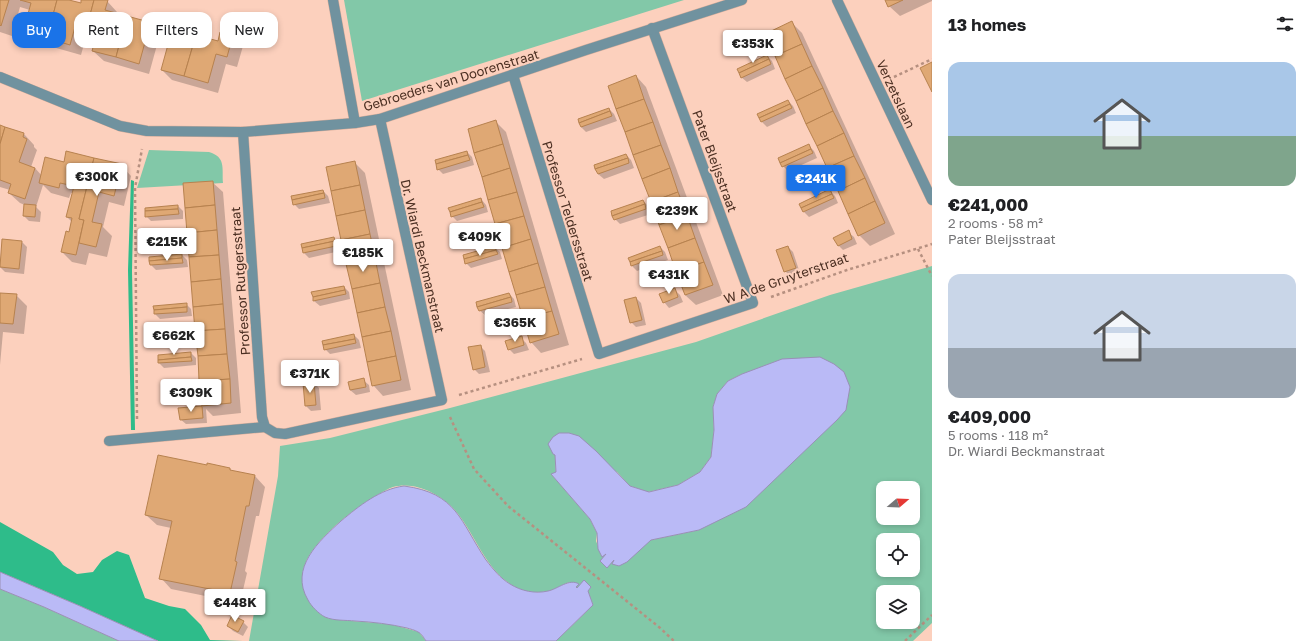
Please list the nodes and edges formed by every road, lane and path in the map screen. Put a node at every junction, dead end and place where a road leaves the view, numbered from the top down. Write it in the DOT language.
graph roads {
  1 [pos="333,0"];
  2 [pos="742,0"];
  3 [pos="837,0"];
  4 [pos="652,28"];
  5 [pos="932,59"];
  6 [pos="513,75"];
  7 [pos="0,78"];
  8 [pos="877,84"];
  9 [pos="380,118"];
  10 [pos="355,123"];
  11 [pos="147,131"];
  12 [pos="243,132"];
  13 [pos="929,188"];
  14 [pos="932,200"];
  15 [pos="932,244"];
  16 [pos="918,249"];
  17 [pos="932,276"];
  18 [pos="754,303"];
  19 [pos="599,354"];
  20 [pos="442,400"];
  21 [pos="137,422"];
  22 [pos="265,427"];
  23 [pos="109,441"];
  24 [pos="932,615"];
  25 [pos="674,641"];
  26 [pos="905,641"];
  1 -- 10 [label="street"];
  2 -- 4 [label="street, Gebroeders van Doorenstraat"];
  3 -- 8 [label="street, Verzetslaan"];
  4 -- 6 [label="street, Gebroeders van Doorenstraat"];
  4 -- 18 [label="street, Pater Bleijsstraat"];
  5 -- 8 [label="path"];
  6 -- 9 [label="street, Gebroeders van Doorenstraat"];
  6 -- 19 [label="street, Professor Teldersstraat"];
  7 -- 11 [label="street, Gebroeders van Doorenstraat"];
  8 -- 13 [label="street, Verzetslaan"];
  9 -- 10 [label="street, Gebroeders van Doorenstraat"];
  9 -- 20 [label="street, Dr. Wiardi Beckmanstraat"];
  10 -- 12 [label="street, Gebroeders van Doorenstraat"];
  11 -- 12 [label="street, Gebroeders van Doorenstraat"];
  11 -- 21 [label="path"];
  12 -- 22 [label="street, Professor Rutgersstraat"];
  13 -- 14 [label="street, Verzetslaan"];
  15 -- 16 [label="path, W A de Gruyterstraat"];
  16 -- 17 [label="path"];
  16 -- 18 [label="path, W A de Gruyterstraat"];
  18 -- 19 [label="street, W A de Gruyterstraat"];
  19 -- 20 [label="path"];
  20 -- 22 [label="street"];
  20 -- 25 [label="path"];
  22 -- 23 [label="street"];
  24 -- 26 [label="path"];
}
